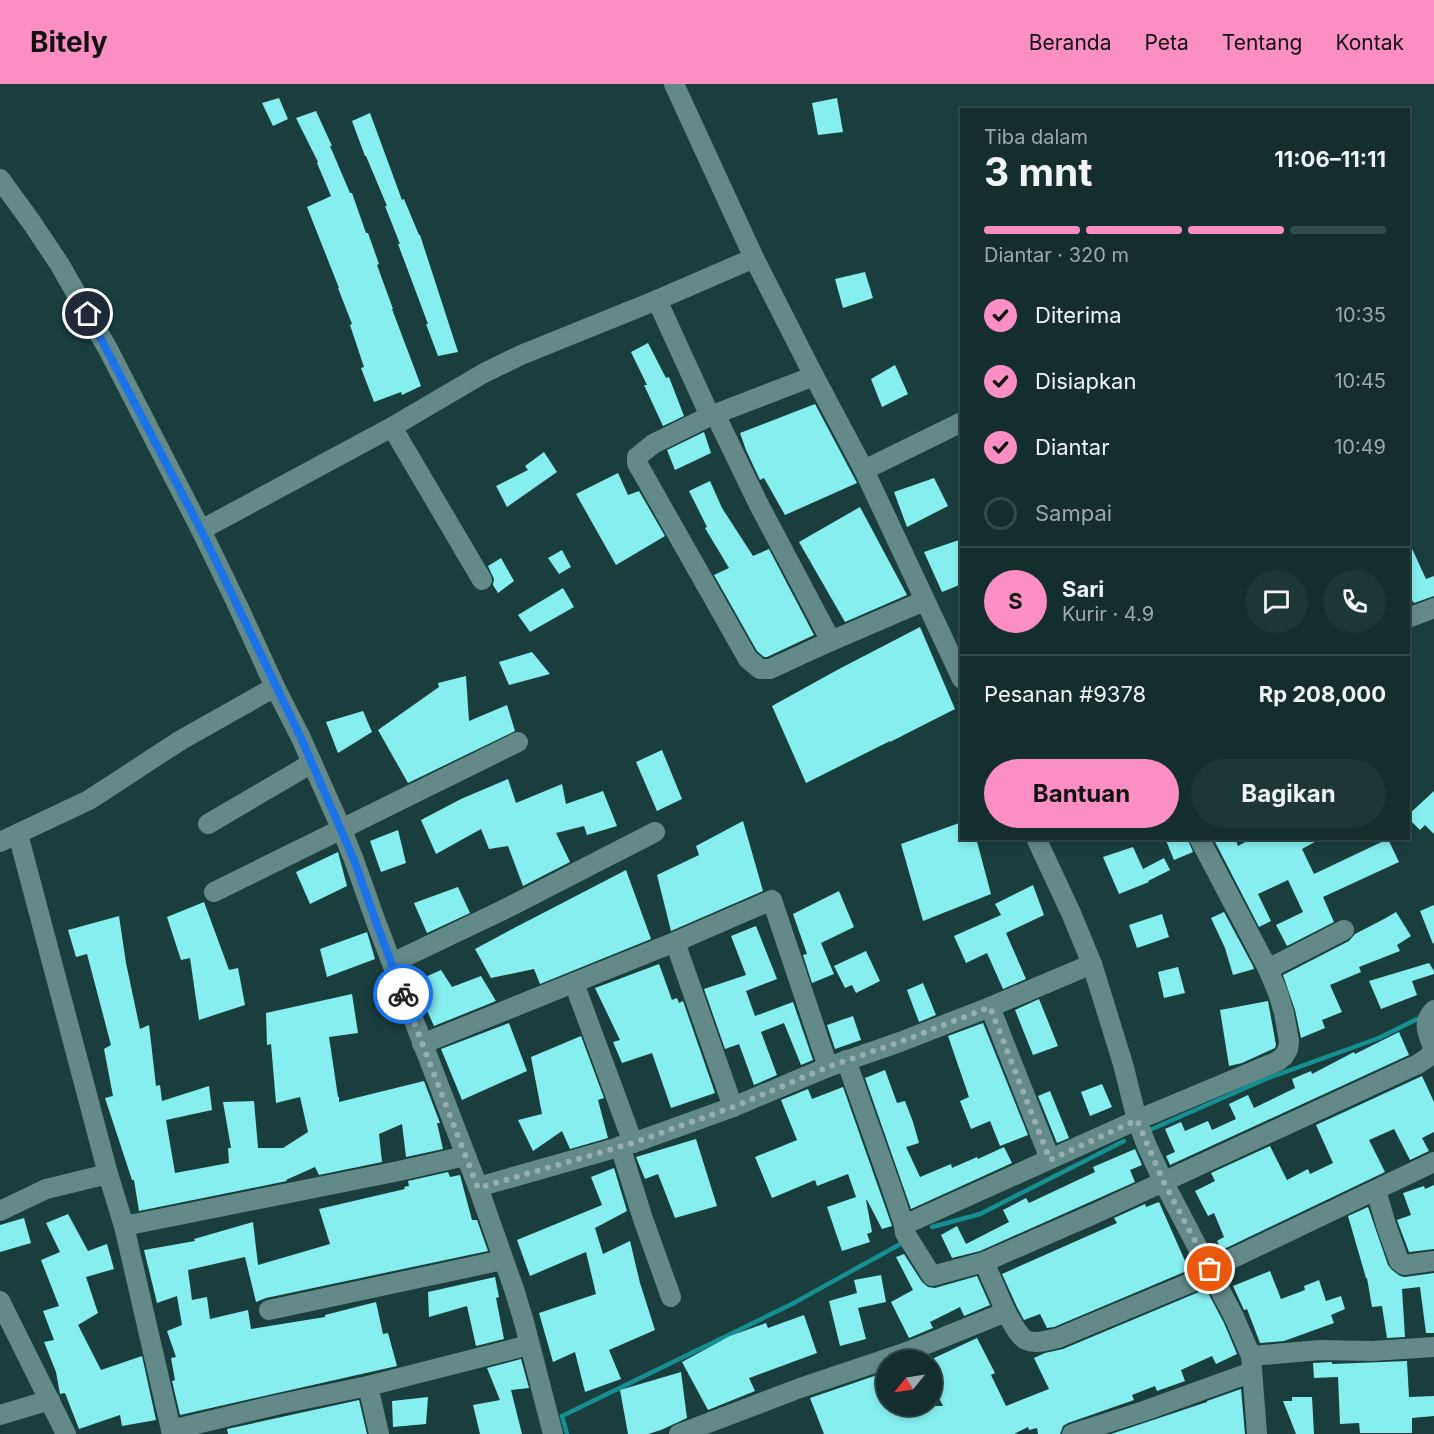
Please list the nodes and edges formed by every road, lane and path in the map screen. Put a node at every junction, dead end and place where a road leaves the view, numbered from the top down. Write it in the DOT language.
graph roads {
  1 [pos="674,84"];
  2 [pos="0,179"];
  3 [pos="754,258"];
  4 [pos="657,300"];
  5 [pos="814,376"];
  6 [pos="712,415"];
  7 [pos="960,423"];
  8 [pos="392,426"];
  9 [pos="864,470"];
  10 [pos="201,530"];
  11 [pos="482,580"];
  12 [pos="924,601"];
  13 [pos="1434,608"];
  14 [pos="1410,617"];
  15 [pos="831,640"];
  16 [pos="960,675"];
  17 [pos="275,687"];
  18 [pos="518,742"];
  19 [pos="312,763"];
  20 [pos="208,824"];
  21 [pos="341,828"];
  22 [pos="655,832"];
  23 [pos="9,838"];
  24 [pos="1037,840"];
  25 [pos="1200,840"];
  26 [pos="214,892"];
  27 [pos="1344,930"];
  28 [pos="675,942"];
  29 [pos="392,963"];
  30 [pos="1092,964"];
  31 [pos="1268,969"];
  32 [pos="574,982"];
  33 [pos="990,1007"];
  34 [pos="1434,1010"];
  35 [pos="422,1044"];
  36 [pos="837,1064"];
  37 [pos="733,1107"];
  38 [pos="1137,1120"];
  39 [pos="627,1144"];
  40 [pos="465,1156"];
  41 [pos="1050,1160"];
  42 [pos="1434,1162"];
  43 [pos="108,1174"];
  44 [pos="1163,1181"];
  45 [pos="478,1188"];
  46 [pos="1376,1190"];
  47 [pos="0,1211"];
  48 [pos="904,1225"];
  49 [pos="124,1226"];
  50 [pos="503,1260"];
  51 [pos="1434,1261"];
  52 [pos="984,1262"];
  53 [pos="1211,1271"];
  54 [pos="671,1297"];
  55 [pos="0,1301"];
  56 [pos="269,1310"];
  57 [pos="1006,1312"];
  58 [pos="529,1345"];
  59 [pos="1434,1347"];
  60 [pos="1251,1364"];
  61 [pos="368,1386"];
  62 [pos="50,1400"];
  63 [pos="0,1414"];
  64 [pos="172,1432"];
  65 [pos="66,1434"];
  66 [pos="379,1434"];
  67 [pos="553,1434"];
  68 [pos="680,1434"];
  69 [pos="1072,1434"];
  70 [pos="1257,1434"];
  1 -- 3 [label="street"];
  2 -- 10 [label="street"];
  3 -- 4 [label="street"];
  3 -- 5 [label="street"];
  4 -- 6 [label="street"];
  4 -- 8 [label="street"];
  5 -- 6 [label="street"];
  5 -- 9 [label="street"];
  6 -- 15 [label="street"];
  6 -- 15 [label="street"];
  7 -- 9 [label="street"];
  8 -- 10 [label="street"];
  8 -- 11 [label="street"];
  9 -- 12 [label="street"];
  10 -- 17 [label="street"];
  12 -- 15 [label="street"];
  12 -- 16 [label="street"];
  13 -- 14 [label="street"];
  17 -- 19 [label="street"];
  17 -- 23 [label="street"];
  18 -- 21 [label="street"];
  19 -- 20 [label="street"];
  19 -- 21 [label="street"];
  21 -- 26 [label="street"];
  21 -- 29 [label="street"];
  22 -- 29 [label="street"];
  23 -- 43 [label="street"];
  24 -- 30 [label="street"];
  25 -- 31 [label="street"];
  27 -- 31 [label="street"];
  28 -- 32 [label="street"];
  28 -- 36 [label="street"];
  28 -- 37 [label="street"];
  29 -- 35 [label="street"];
  30 -- 33 [label="street"];
  30 -- 38 [label="street"];
  31 -- 38 [label="street"];
  32 -- 35 [label="street"];
  32 -- 39 [label="street"];
  33 -- 36 [label="street"];
  33 -- 41 [label="street"];
  34 -- 44 [label="street"];
  35 -- 40 [label="street"];
  36 -- 37 [label="street"];
  36 -- 48 [label="street"];
  37 -- 39 [label="street"];
  38 -- 41 [label="street"];
  38 -- 44 [label="street"];
  39 -- 45 [label="street"];
  39 -- 54 [label="street"];
  40 -- 45 [label="street"];
  40 -- 49 [label="street"];
  41 -- 48 [label="street"];
  42 -- 46 [label="street"];
  43 -- 47 [label="street"];
  43 -- 49 [label="street"];
  44 -- 52 [label="street"];
  44 -- 53 [label="street"];
  45 -- 50 [label="street"];
  46 -- 51 [label="street"];
  46 -- 53 [label="street"];
  48 -- 52 [label="street"];
  49 -- 64 [label="street"];
  50 -- 56 [label="street"];
  50 -- 58 [label="street"];
  52 -- 57 [label="street"];
  53 -- 57 [label="street"];
  53 -- 60 [label="street"];
  55 -- 62 [label="street"];
  57 -- 68 [label="street"];
  58 -- 61 [label="street"];
  58 -- 67 [label="street"];
  59 -- 60 [label="street"];
  60 -- 69 [label="street"];
  60 -- 70 [label="street"];
  61 -- 64 [label="street"];
  61 -- 66 [label="street"];
  62 -- 63 [label="street"];
  62 -- 65 [label="street"];
}
